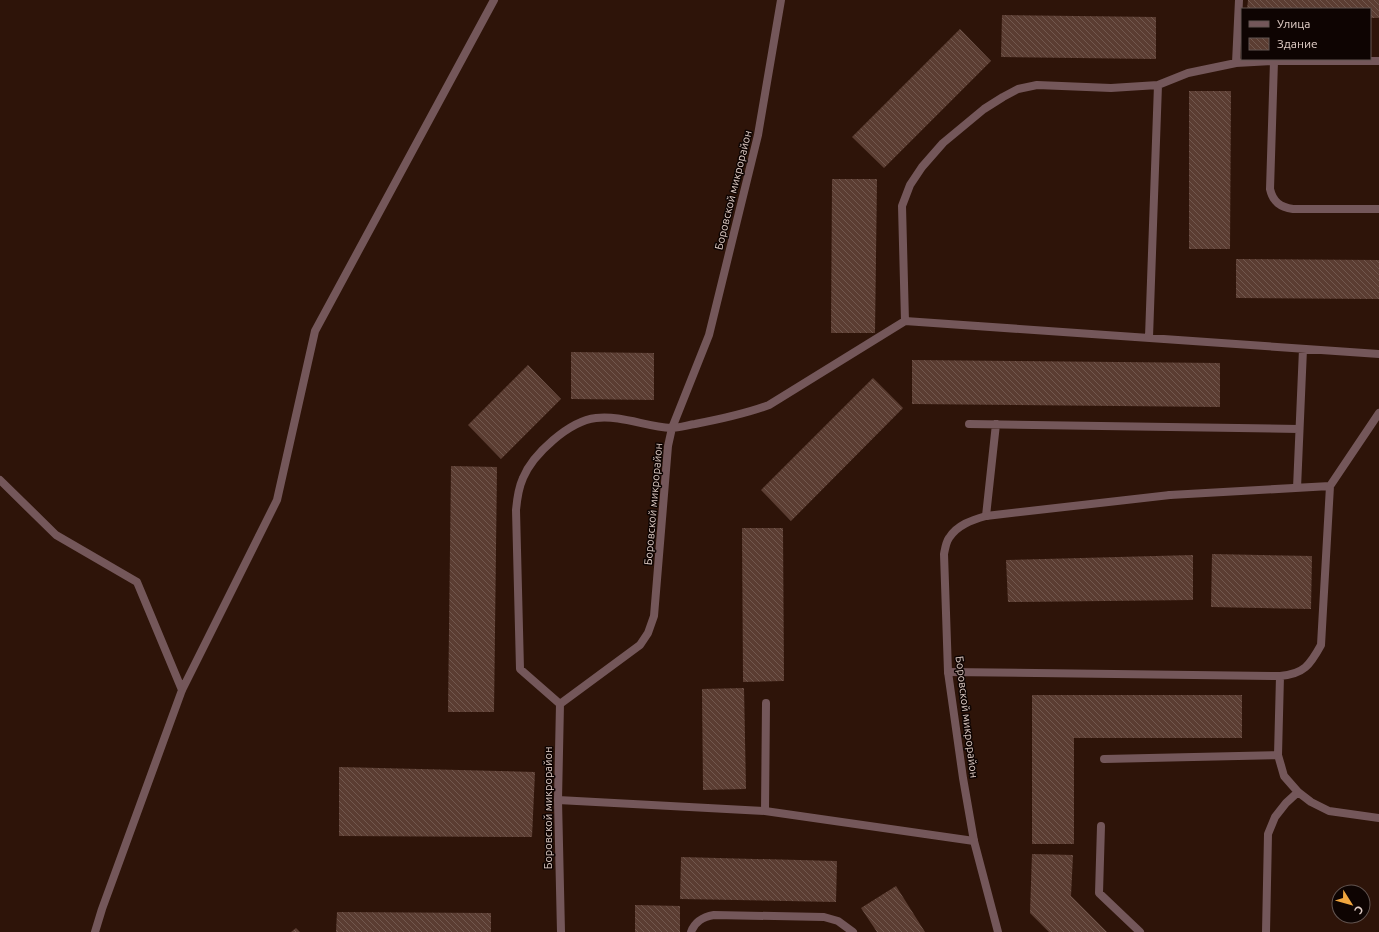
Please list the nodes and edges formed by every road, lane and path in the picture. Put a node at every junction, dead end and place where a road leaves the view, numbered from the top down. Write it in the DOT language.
graph roads {
  1 [pos="494,0"];
  2 [pos="781,0"];
  3 [pos="1239,0"];
  4 [pos="1274,61"];
  5 [pos="1379,61"];
  6 [pos="1236,63"];
  7 [pos="1158,85"];
  8 [pos="1379,209"];
  9 [pos="906,321"];
  10 [pos="1149,337"];
  11 [pos="1303,349"];
  12 [pos="1379,354"];
  13 [pos="1379,413"];
  14 [pos="969,424"];
  15 [pos="996,424"];
  16 [pos="672,428"];
  17 [pos="1299,429"];
  18 [pos="0,480"];
  19 [pos="1330,486"];
  20 [pos="1297,488"];
  21 [pos="986,516"];
  22 [pos="948,672"];
  23 [pos="1280,676"];
  24 [pos="182,690"];
  25 [pos="766,703"];
  26 [pos="560,704"];
  27 [pos="1278,755"];
  28 [pos="1104,759"];
  29 [pos="1298,792"];
  30 [pos="558,800"];
  31 [pos="765,811"];
  32 [pos="1379,818"];
  33 [pos="1101,826"];
  34 [pos="974,841"];
  35 [pos="95,932"];
  36 [pos="561,932"];
  37 [pos="691,932"];
  38 [pos="853,932"];
  39 [pos="998,932"];
  40 [pos="1140,932"];
  41 [pos="1266,932"];
  1 -- 24 [label="street"];
  2 -- 16 [label="street, Боровской микрорайон"];
  3 -- 6 [label="street"];
  4 -- 5 [label="street"];
  4 -- 6 [label="street"];
  4 -- 8 [label="street"];
  6 -- 7 [label="street"];
  7 -- 9 [label="street"];
  7 -- 10 [label="street"];
  9 -- 10 [label="street"];
  9 -- 16 [label="street"];
  10 -- 11 [label="street"];
  11 -- 12 [label="street"];
  11 -- 17 [label="street"];
  13 -- 19 [label="street"];
  14 -- 15 [label="street"];
  15 -- 17 [label="street"];
  15 -- 21 [label="street"];
  16 -- 26 [label="street, Боровской микрорайон"];
  16 -- 26 [label="street"];
  17 -- 20 [label="street"];
  18 -- 24 [label="street"];
  19 -- 20 [label="street, Боровской микрорайон"];
  19 -- 23 [label="street"];
  20 -- 21 [label="street, Боровской микрорайон"];
  21 -- 22 [label="street, Боровской микрорайон"];
  22 -- 23 [label="street"];
  22 -- 34 [label="street, Боровской микрорайон"];
  23 -- 27 [label="street"];
  24 -- 35 [label="street"];
  25 -- 31 [label="street"];
  26 -- 30 [label="street, Боровской микрорайон"];
  27 -- 28 [label="street"];
  27 -- 29 [label="street"];
  29 -- 32 [label="street"];
  29 -- 41 [label="street"];
  30 -- 31 [label="street"];
  30 -- 36 [label="street, Боровской микрорайон"];
  31 -- 34 [label="street"];
  33 -- 40 [label="street"];
  34 -- 39 [label="street, Боровской микрорайон"];
  37 -- 38 [label="street"];
}
